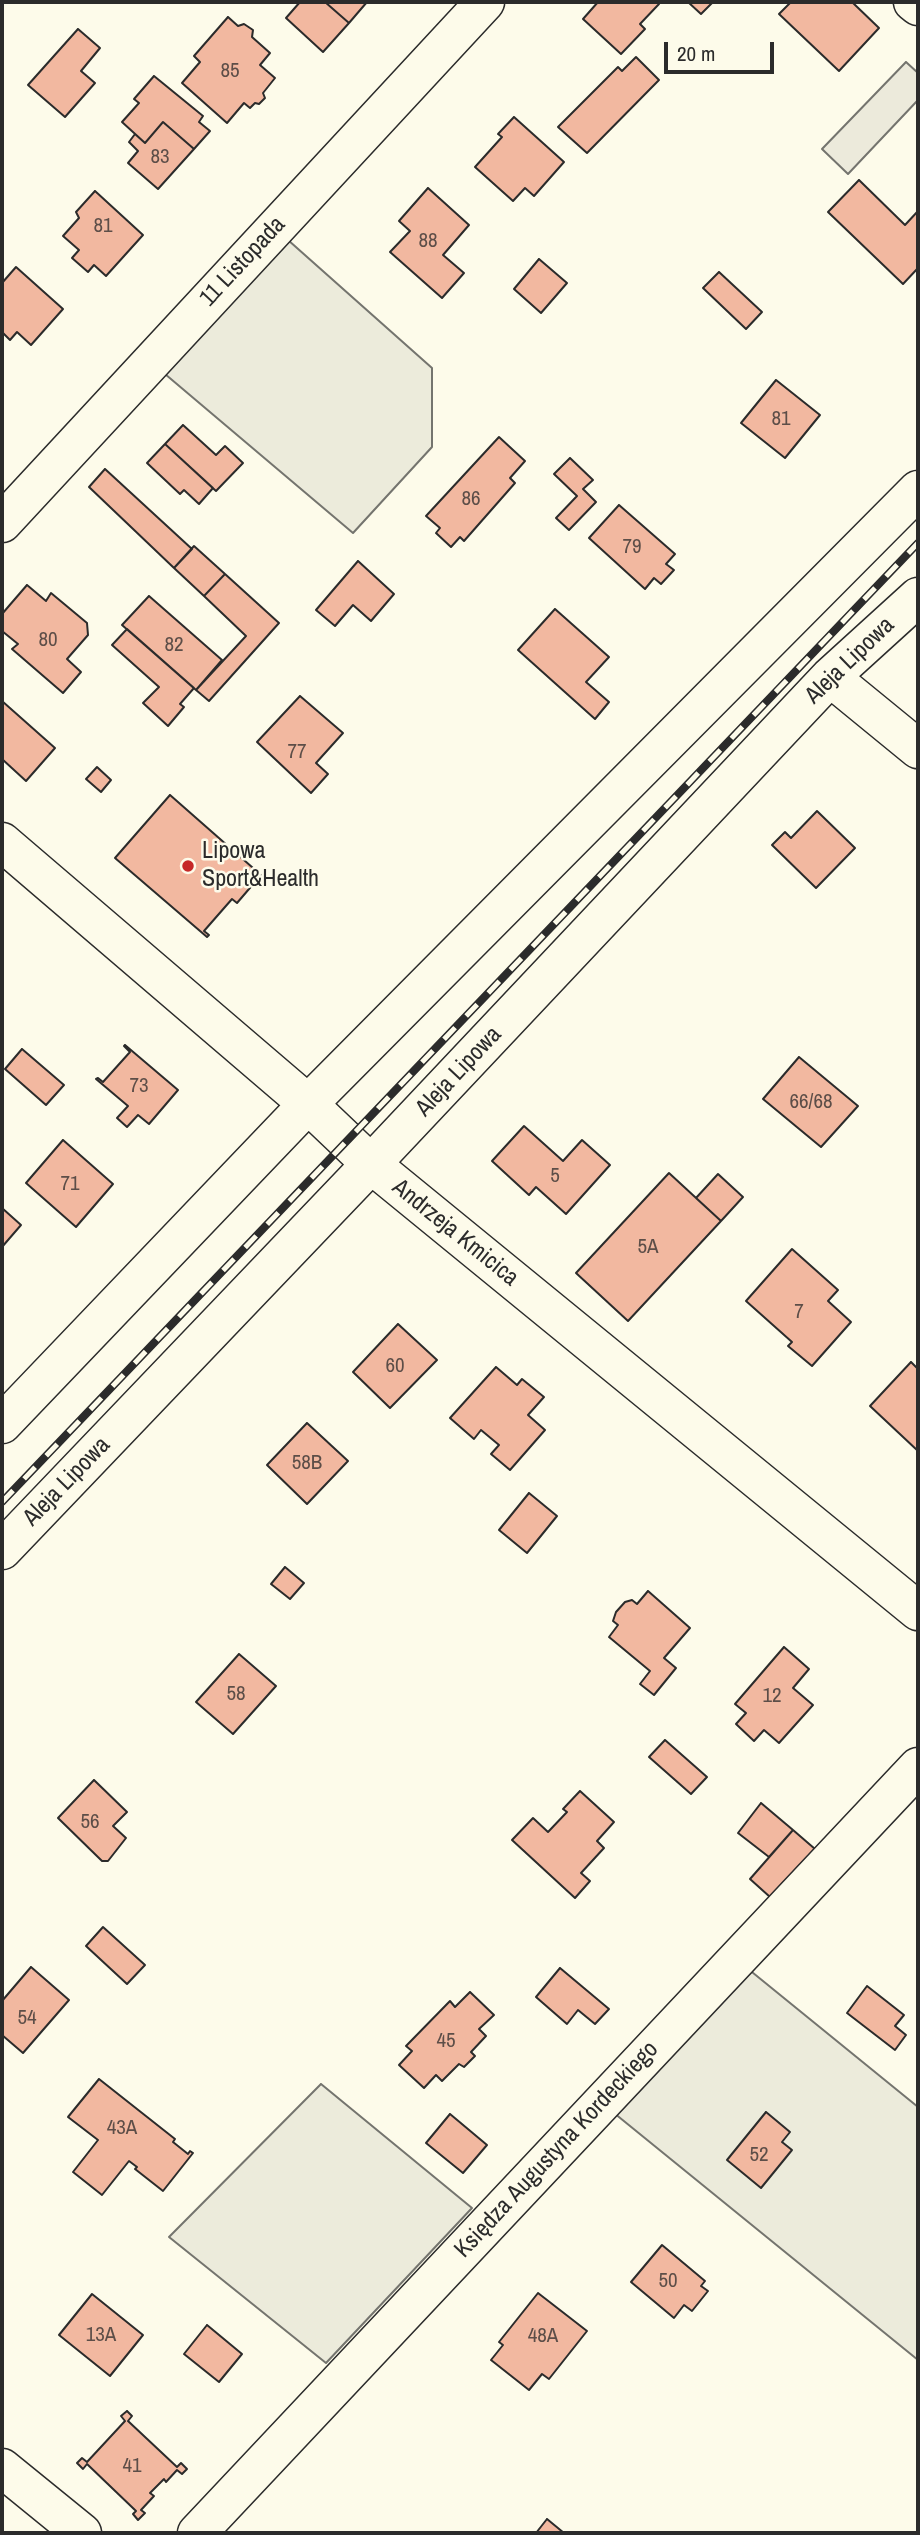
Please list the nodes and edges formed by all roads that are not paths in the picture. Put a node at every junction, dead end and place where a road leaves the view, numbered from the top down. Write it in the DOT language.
graph roads {
  1 [pos="485,2"];
  2 [pos="913,2"];
  3 [pos="918,6"];
  4 [pos="918,489"];
  5 [pos="2,523"];
  6 [pos="918,597"];
  7 [pos="830,677"];
  8 [pos="918,750"];
  9 [pos="2,842"];
  10 [pos="308,1104"];
  11 [pos="371,1164"];
  12 [pos="2,1424"];
  13 [pos="2,1549"];
  14 [pos="918,1611"];
  15 [pos="918,1767"];
  16 [pos="2,2468"];
  17 [pos="82,2533"];
  18 [pos="197,2533"];
  1 -- 5 [label="street, 11 Listopada"];
  2 -- 3 [label="street"];
  4 -- 10 [label="street"];
  6 -- 7 [label="street, Aleja Lipowa"];
  7 -- 8 [label="street"];
  7 -- 11 [label="street, Aleja Lipowa"];
  9 -- 10 [label="street, Andrzeja Kmicica"];
  10 -- 11 [label="street, Andrzeja Kmicica"];
  10 -- 12 [label="street"];
  11 -- 13 [label="street, Aleja Lipowa"];
  11 -- 14 [label="street, Andrzeja Kmicica"];
  15 -- 18 [label="street, Księdza Augustyna Kordeckiego"];
  16 -- 17 [label="street"];
}
